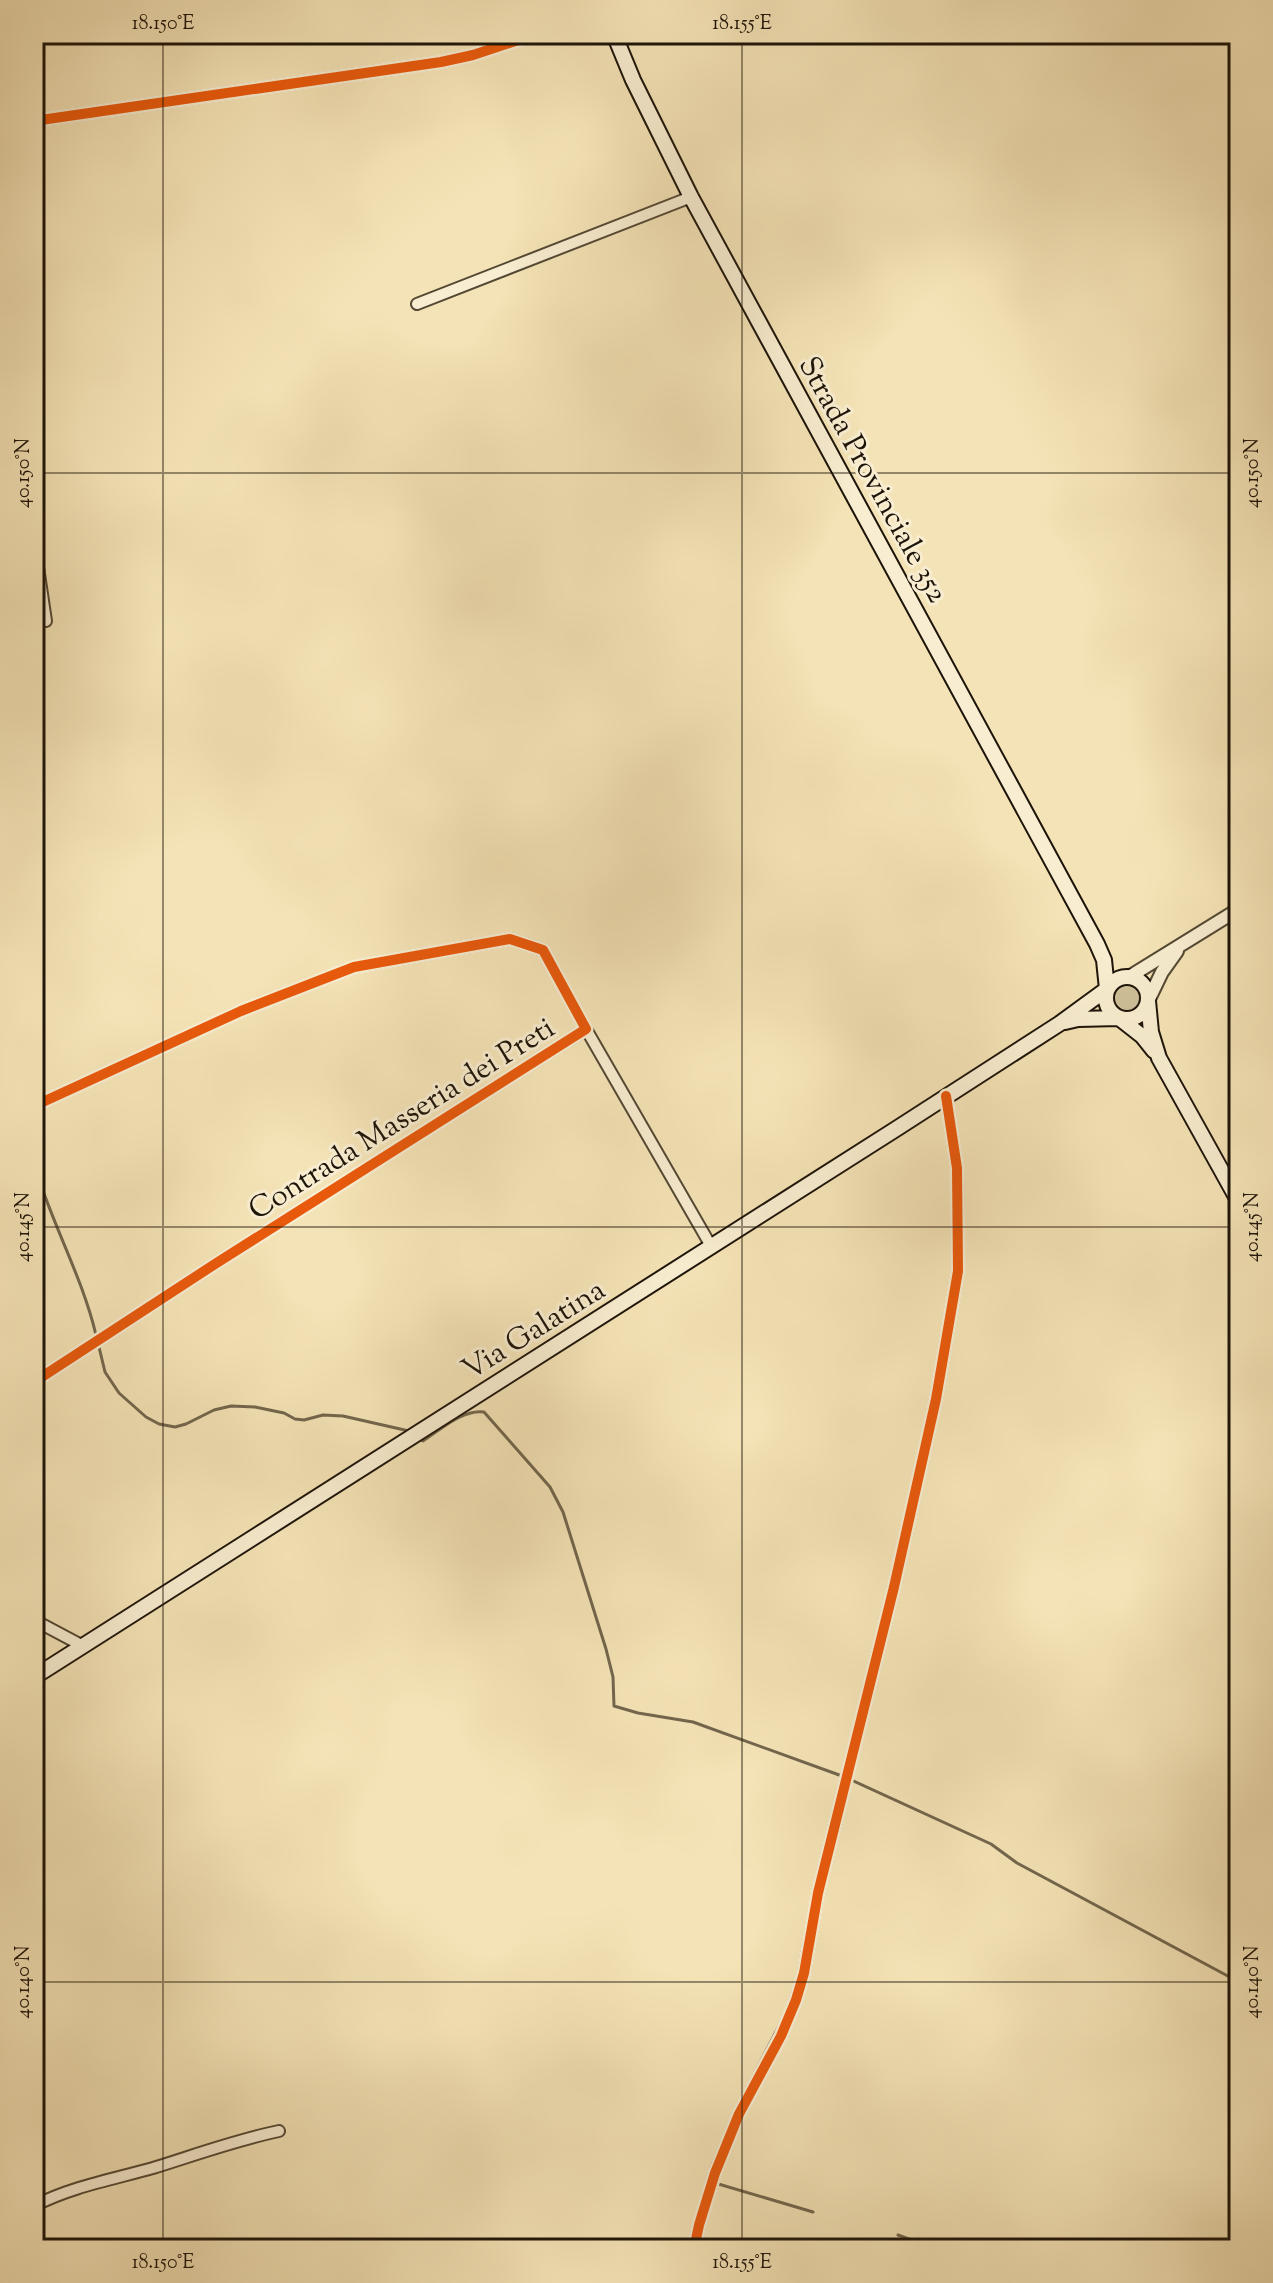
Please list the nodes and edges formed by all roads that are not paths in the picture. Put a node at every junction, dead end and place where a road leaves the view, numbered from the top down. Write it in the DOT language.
graph roads {
  1 [pos="537,34"];
  2 [pos="614,34"];
  3 [pos="34,121"];
  4 [pos="691,197"];
  5 [pos="417,304"];
  6 [pos="34,540"];
  7 [pos="46,621"];
  8 [pos="1239,909"];
  9 [pos="1097,944"];
  10 [pos="1185,944"];
  11 [pos="1129,977"];
  12 [pos="1107,989"];
  13 [pos="1148,1001"];
  14 [pos="1119,1018"];
  15 [pos="1059,1024"];
  16 [pos="586,1029"];
  17 [pos="1159,1058"];
  18 [pos="946,1096"];
  19 [pos="34,1106"];
  20 [pos="1239,1202"];
  21 [pos="711,1246"];
  22 [pos="34,1382"];
  23 [pos="34,1620"];
  24 [pos="83,1646"];
  25 [pos="34,1677"];
  26 [pos="279,2131"];
  27 [pos="34,2206"];
  28 [pos="694,2249"];
  1 -- 3 [label="street"];
  2 -- 4 [label="main road, Strada Provinciale 352"];
  4 -- 5 [label="street"];
  4 -- 9 [label="main road, Strada Provinciale 352"];
  6 -- 7 [label="street"];
  8 -- 10 [label="street"];
  9 -- 11 [label="main road, Strada Provinciale 352"];
  9 -- 12 [label="main road, Strada Provinciale 352"];
  10 -- 11 [label="street"];
  10 -- 13 [label="street"];
  11 -- 12 [label="main road"];
  11 -- 13 [label="main road"];
  12 -- 14 [label="main road"];
  12 -- 15 [label="main road, Via Galatina"];
  13 -- 14 [label="main road"];
  13 -- 17 [label="main road"];
  14 -- 15 [label="main road, Via Galatina"];
  14 -- 17 [label="main road"];
  15 -- 18 [label="main road, Via Galatina"];
  16 -- 19 [label="street, Contrada Masseria dei Preti"];
  16 -- 21 [label="street"];
  16 -- 22 [label="street, Contrada Masseria dei Preti"];
  17 -- 20 [label="main road"];
  18 -- 21 [label="main road, Via Galatina"];
  18 -- 28 [label="street"];
  21 -- 24 [label="main road, Via Galatina"];
  23 -- 24 [label="street"];
  24 -- 25 [label="main road, Via Galatina"];
  26 -- 27 [label="street"];
}
